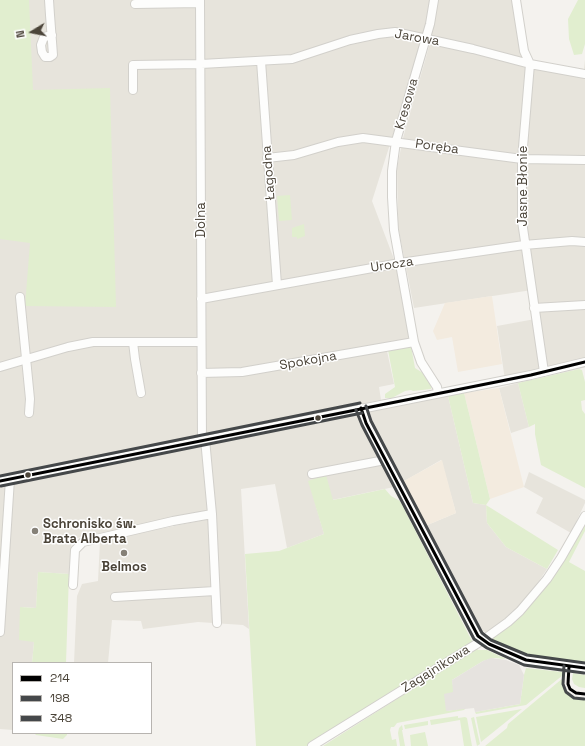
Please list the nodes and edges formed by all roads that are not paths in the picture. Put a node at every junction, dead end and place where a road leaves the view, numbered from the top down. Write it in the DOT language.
graph roads {
  1 [pos="49,0"];
  2 [pos="434,0"];
  3 [pos="516,0"];
  4 [pos="200,1"];
  5 [pos="135,4"];
  6 [pos="52,35"];
  7 [pos="426,38"];
  8 [pos="261,61"];
  9 [pos="201,64"];
  10 [pos="530,64"];
  11 [pos="585,74"];
  12 [pos="133,90"];
  13 [pos="396,142"];
  14 [pos="267,158"];
  15 [pos="522,159"];
  16 [pos="585,160"];
  17 [pos="585,242"];
  18 [pos="524,246"];
  19 [pos="400,263"];
  20 [pos="277,285"];
  21 [pos="20,297"];
  22 [pos="201,299"];
  23 [pos="585,305"];
  24 [pos="534,308"];
  25 [pos="133,342"];
  26 [pos="201,342"];
  27 [pos="414,342"];
  28 [pos="25,358"];
  29 [pos="585,362"];
  30 [pos="0,367"];
  31 [pos="544,372"];
  32 [pos="201,373"];
  33 [pos="141,393"];
  34 [pos="438,393"];
  35 [pos="361,408"];
  36 [pos="29,412"];
  37 [pos="203,440"];
  38 [pos="385,460"];
  39 [pos="312,474"];
  40 [pos="10,479"];
  41 [pos="0,481"];
  42 [pos="212,514"];
  43 [pos="585,516"];
  44 [pos="73,585"];
  45 [pos="215,591"];
  46 [pos="115,597"];
  47 [pos="217,623"];
  48 [pos="0,632"];
  49 [pos="483,640"];
  50 [pos="585,668"];
  51 [pos="312,746"];
  1 -- 6 [label="street"];
  2 -- 7 [label="street, Kresowa"];
  3 -- 10 [label="street"];
  4 -- 5 [label="street"];
  4 -- 9 [label="street, Dolna"];
  7 -- 8 [label="street, Jarowa"];
  7 -- 10 [label="street, Jarowa"];
  7 -- 13 [label="street, Kresowa"];
  8 -- 9 [label="street, Jarowa"];
  8 -- 14 [label="street, Łagodna"];
  9 -- 12 [label="street, Jarowa"];
  9 -- 22 [label="street, Dolna"];
  10 -- 11 [label="street, Jarowa"];
  10 -- 15 [label="street, Jasne Błonie"];
  13 -- 14 [label="street, Poręba"];
  13 -- 15 [label="street, Poręba"];
  13 -- 19 [label="street, Kresowa"];
  14 -- 20 [label="street, Łagodna"];
  15 -- 16 [label="street, Poręba"];
  15 -- 18 [label="street, Jasne Błonie"];
  17 -- 18 [label="street, Urocza"];
  18 -- 19 [label="street, Urocza"];
  18 -- 24 [label="street, Jasne Błonie"];
  19 -- 20 [label="street, Urocza"];
  19 -- 27 [label="street, Kresowa"];
  20 -- 22 [label="street, Urocza"];
  21 -- 28 [label="street"];
  22 -- 26 [label="street, Dolna"];
  23 -- 24 [label="street"];
  24 -- 31 [label="street, Jasne Błonie"];
  25 -- 26 [label="street"];
  25 -- 28 [label="street"];
  25 -- 33 [label="street"];
  26 -- 32 [label="street, Dolna"];
  27 -- 32 [label="street, Spokojna"];
  27 -- 34 [label="street, Kresowa"];
  28 -- 30 [label="street"];
  28 -- 36 [label="street"];
  29 -- 31 [label="street"];
  31 -- 34 [label="street"];
  32 -- 37 [label="street, Dolna"];
  34 -- 35 [label="street"];
  35 -- 37 [label="street"];
  35 -- 38 [label="street"];
  37 -- 40 [label="street"];
  37 -- 42 [label="street, Dolna"];
  38 -- 39 [label="street"];
  38 -- 49 [label="street"];
  40 -- 41 [label="street"];
  40 -- 48 [label="street"];
  42 -- 44 [label="street"];
  42 -- 45 [label="street, Dolna"];
  43 -- 49 [label="street, Zagajnikowa"];
  45 -- 46 [label="street"];
  45 -- 47 [label="street, Dolna"];
  49 -- 50 [label="street"];
  49 -- 51 [label="street, Zagajnikowa"];
}
